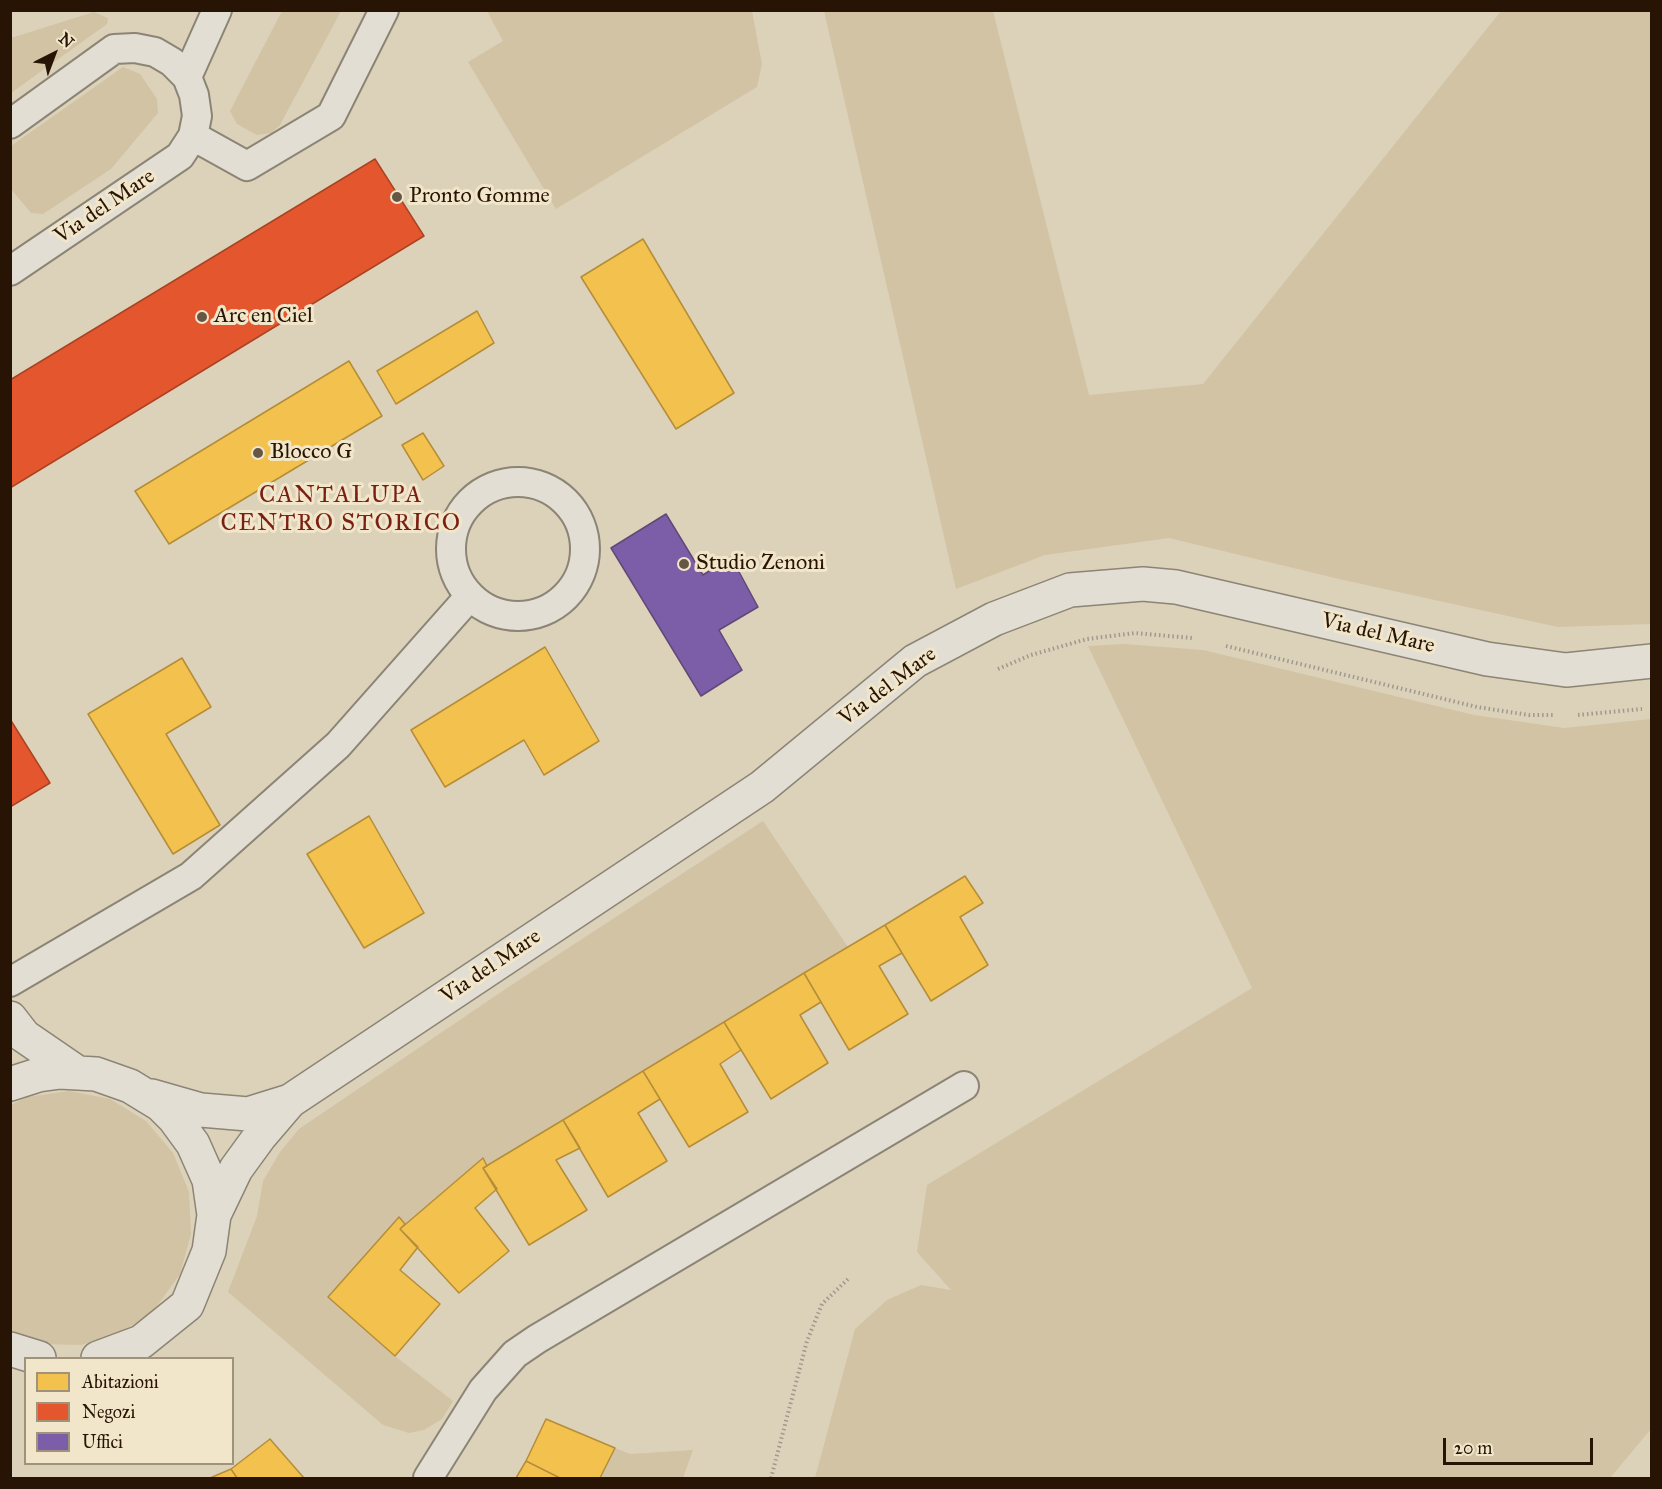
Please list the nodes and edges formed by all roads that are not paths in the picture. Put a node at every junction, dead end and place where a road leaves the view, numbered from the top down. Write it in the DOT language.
graph roads {
  1 [pos="217,10"];
  2 [pos="384,10"];
  3 [pos="186,77"];
  4 [pos="10,124"];
  5 [pos="194,136"];
  6 [pos="10,271"];
  7 [pos="470,596"];
  8 [pos="1652,661"];
  9 [pos="10,982"];
  10 [pos="10,1018"];
  11 [pos="78,1073"];
  12 [pos="10,1084"];
  13 [pos="964,1086"];
  14 [pos="146,1095"];
  15 [pos="290,1101"];
  16 [pos="214,1215"];
  17 [pos="10,1349"];
  18 [pos="33,1357"];
  19 [pos="103,1357"];
  20 [pos="428,1479"];
  1 -- 3 [label="lane"];
  2 -- 5 [label="lane"];
  3 -- 4 [label="lane"];
  3 -- 5 [label="lane"];
  5 -- 6 [label="lane, Via del Mare"];
  7 -- 7 [label="lane"];
  7 -- 9 [label="lane"];
  8 -- 15 [label="street, Via del Mare"];
  10 -- 11 [label="street"];
  11 -- 12 [label="street"];
  11 -- 14 [label="street"];
  13 -- 20 [label="lane"];
  14 -- 15 [label="street"];
  14 -- 16 [label="street"];
  15 -- 16 [label="street"];
  16 -- 19 [label="street"];
  17 -- 18 [label="street"];
}
